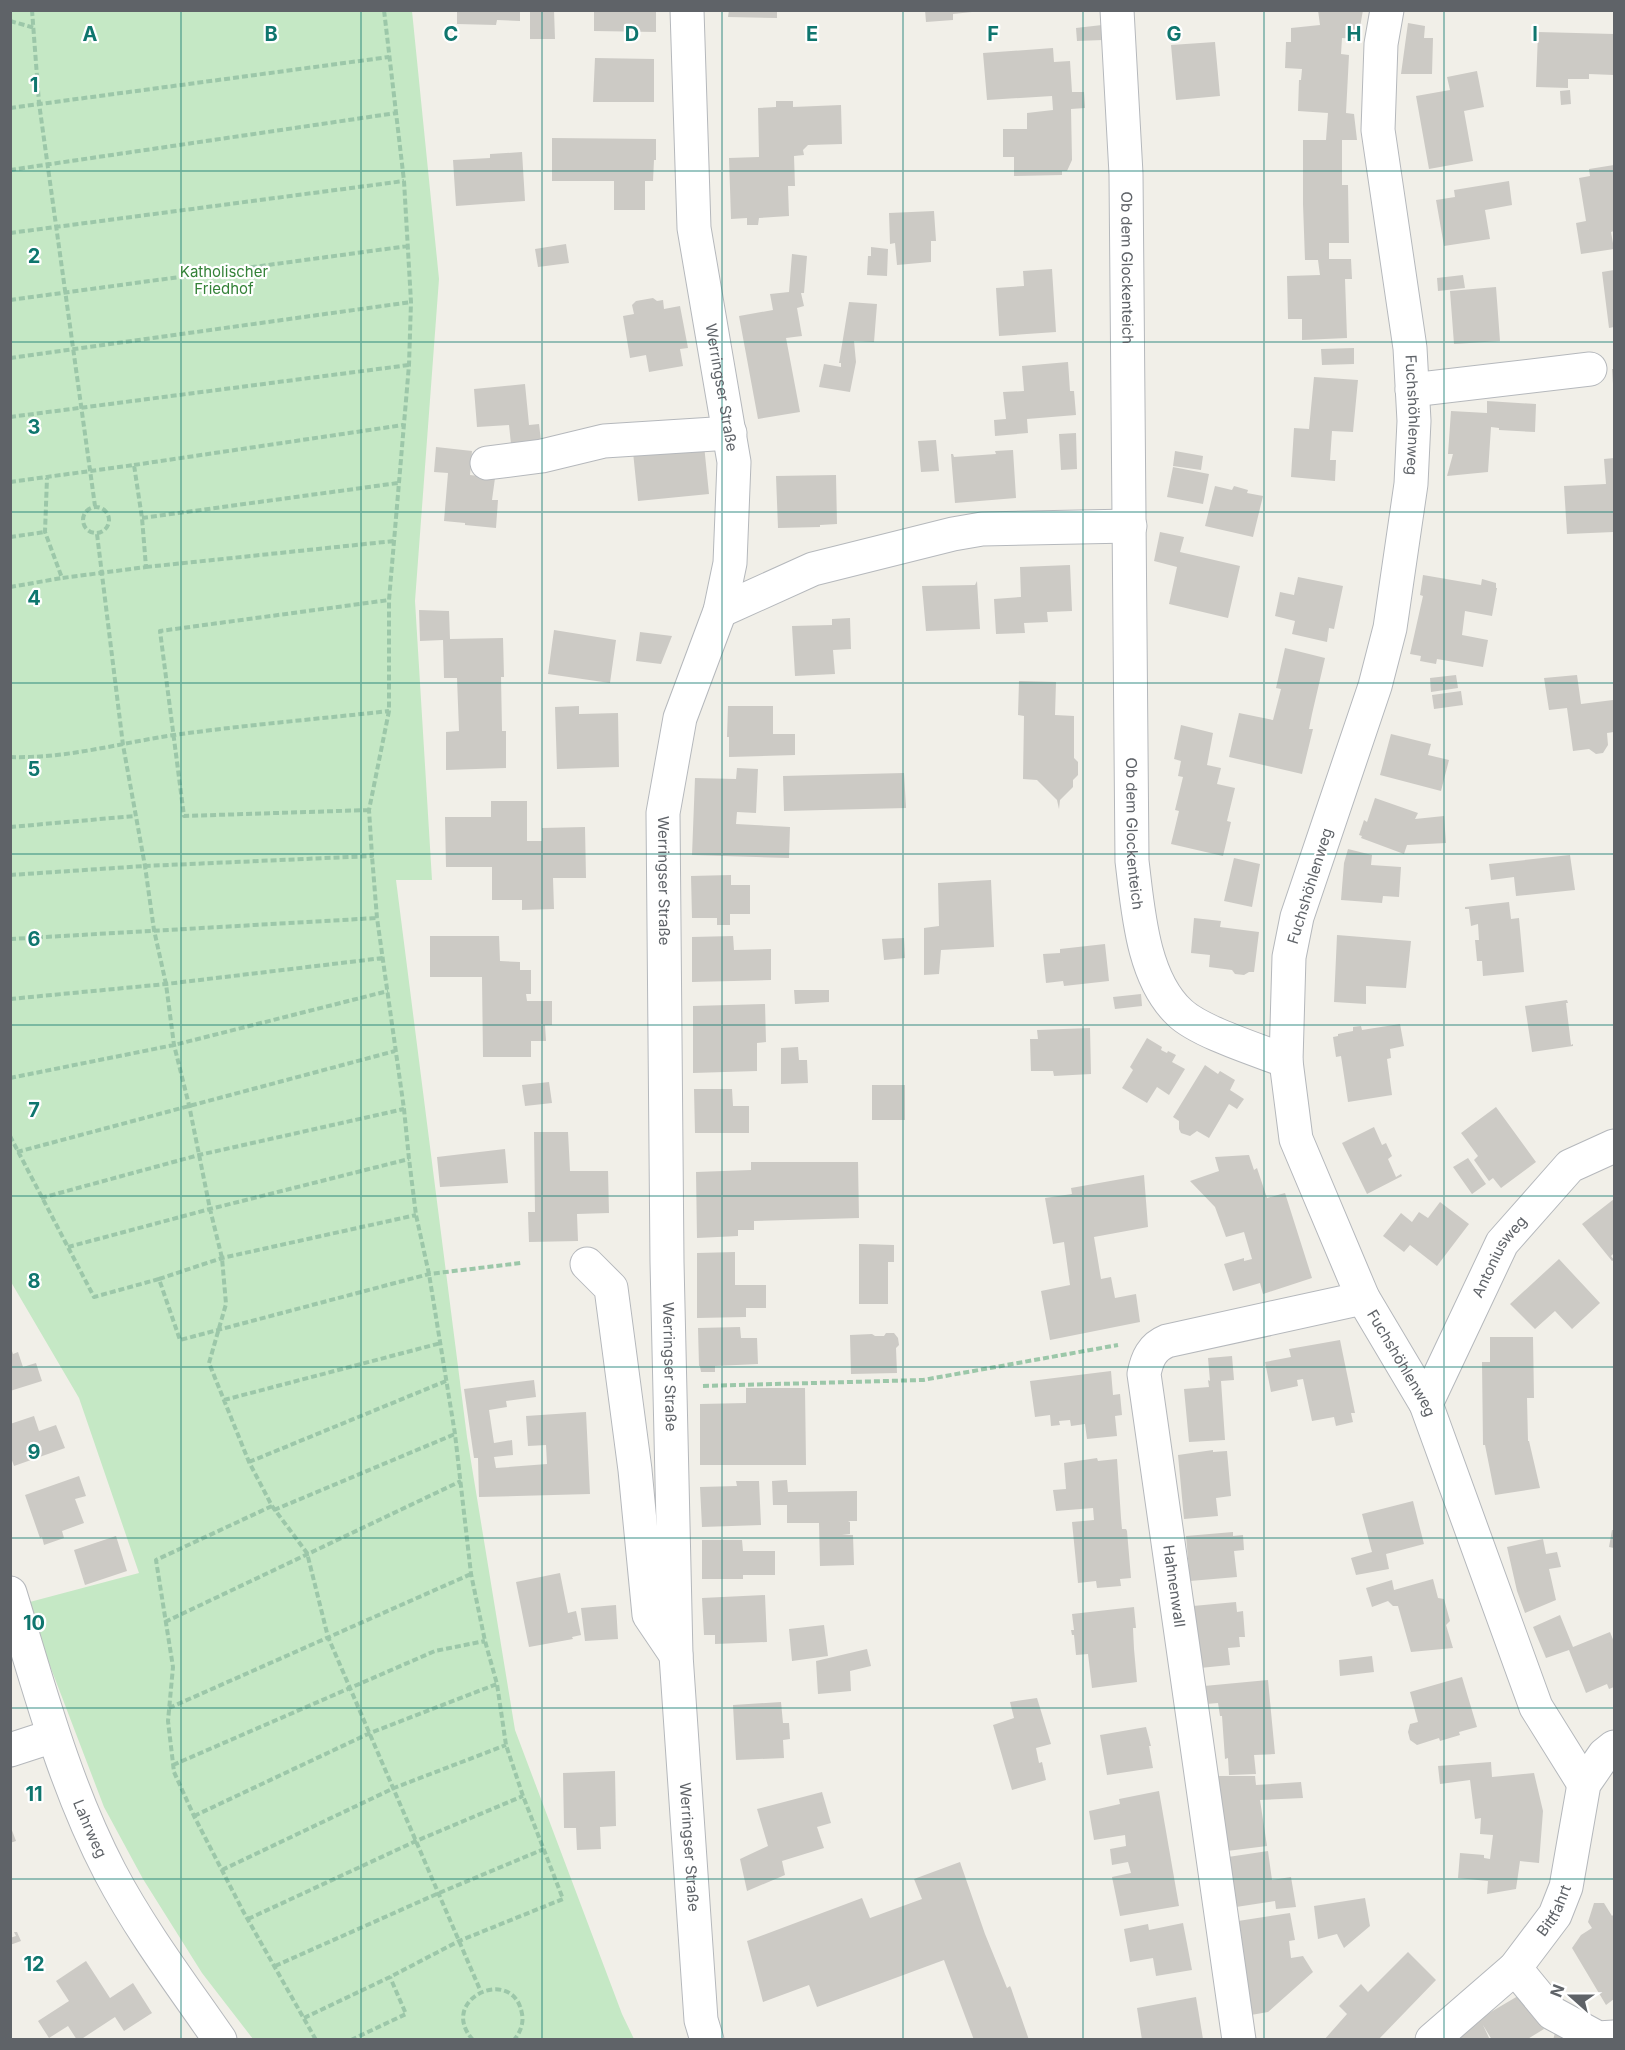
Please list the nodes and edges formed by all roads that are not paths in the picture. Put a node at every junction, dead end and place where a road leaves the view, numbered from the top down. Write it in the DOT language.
graph roads {
  1 [pos="687,10"];
  2 [pos="1117,10"];
  3 [pos="1387,10"];
  4 [pos="1590,369"];
  5 [pos="1412,390"];
  6 [pos="730,433"];
  7 [pos="487,463"];
  8 [pos="1130,526"];
  9 [pos="720,610"];
  10 [pos="1286,1061"];
  11 [pos="1614,1146"];
  12 [pos="587,1264"];
  13 [pos="1363,1298"];
  14 [pos="1425,1404"];
  15 [pos="10,1593"];
  16 [pos="676,1655"];
  17 [pos="53,1737"];
  18 [pos="1614,1746"];
  19 [pos="10,1750"];
  20 [pos="1584,1784"];
  21 [pos="1515,1968"];
  22 [pos="1614,2037"];
  23 [pos="220,2040"];
  24 [pos="707,2040"];
  25 [pos="1239,2040"];
  26 [pos="1432,2040"];
  1 -- 6 [label="street, Werringser Straße"];
  2 -- 8 [label="street, Ob dem Glockenteich"];
  3 -- 5 [label="street, Fuchshöhlenweg"];
  4 -- 5 [label="street"];
  5 -- 10 [label="street, Fuchshöhlenweg"];
  6 -- 7 [label="street"];
  6 -- 9 [label="street, Werringser Straße"];
  8 -- 9 [label="street"];
  8 -- 10 [label="street, Ob dem Glockenteich"];
  9 -- 16 [label="street, Werringser Straße"];
  10 -- 13 [label="street, Fuchshöhlenweg"];
  11 -- 14 [label="street, Antoniusweg"];
  12 -- 16 [label="street"];
  13 -- 14 [label="street, Fuchshöhlenweg"];
  13 -- 25 [label="street, Hahnenwall"];
  14 -- 20 [label="street, Fuchshöhlenweg"];
  15 -- 17 [label="street, Lahrweg"];
  16 -- 24 [label="street, Werringser Straße"];
  17 -- 19 [label="street"];
  17 -- 23 [label="street, Lahrweg"];
  18 -- 20 [label="street, Bittfahrt"];
  20 -- 21 [label="street, Bittfahrt"];
  21 -- 22 [label="street"];
  21 -- 26 [label="street, Bittfahrt"];
}
